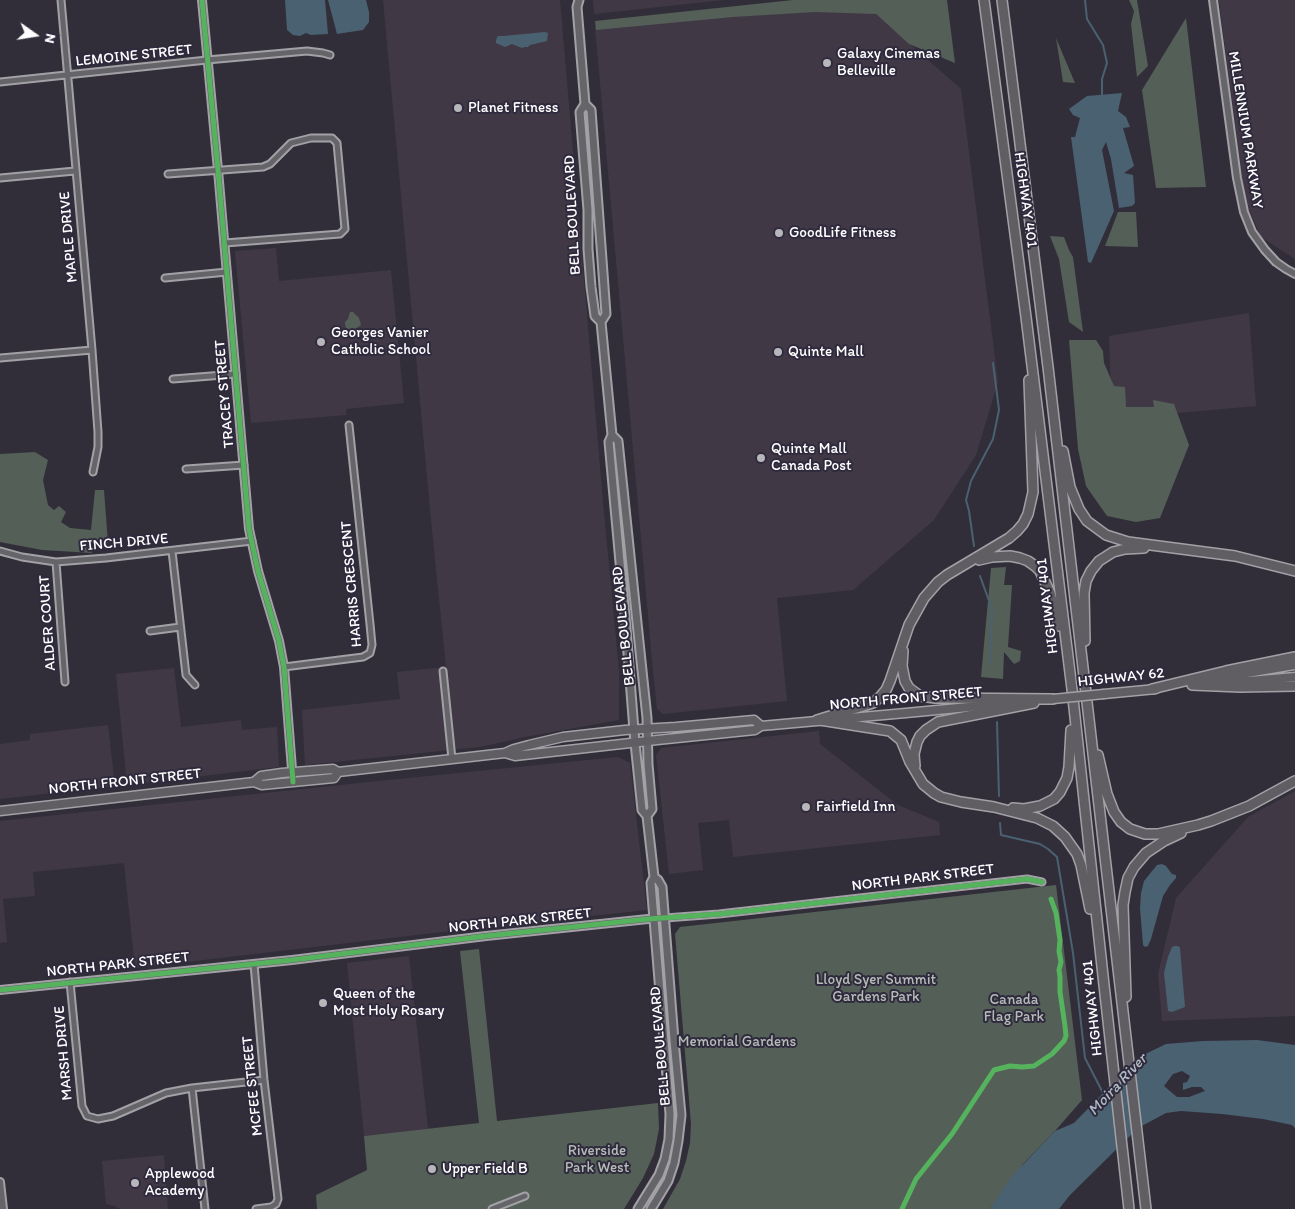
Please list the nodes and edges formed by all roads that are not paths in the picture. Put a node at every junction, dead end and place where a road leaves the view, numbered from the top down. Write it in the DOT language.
graph roads {
  1 [pos="60,0"];
  2 [pos="202,0"];
  3 [pos="984,0"];
  4 [pos="1002,0"];
  5 [pos="1212,0"];
  6 [pos="577,2"];
  7 [pos="330,55"];
  8 [pos="207,60"];
  9 [pos="67,76"];
  10 [pos="0,82"];
  11 [pos="584,104"];
  12 [pos="218,170"];
  13 [pos="75,171"];
  14 [pos="168,174"];
  15 [pos="0,178"];
  16 [pos="224,243"];
  17 [pos="227,272"];
  18 [pos="1295,274"];
  19 [pos="165,278"];
  20 [pos="1026,317"];
  21 [pos="601,322"];
  22 [pos="92,350"];
  23 [pos="0,358"];
  24 [pos="1048,367"];
  25 [pos="236,374"];
  26 [pos="173,380"];
  27 [pos="349,425"];
  28 [pos="612,435"];
  29 [pos="244,465"];
  30 [pos="186,469"];
  31 [pos="93,472"];
  32 [pos="252,541"];
  33 [pos="1176,549"];
  34 [pos="0,551"];
  35 [pos="172,551"];
  36 [pos="56,562"];
  37 [pos="971,562"];
  38 [pos="1295,571"];
  39 [pos="180,627"];
  40 [pos="150,631"];
  41 [pos="905,636"];
  42 [pos="1295,657"];
  43 [pos="1295,665"];
  44 [pos="284,666"];
  45 [pos="443,671"];
  46 [pos="1070,677"];
  47 [pos="1295,677"];
  48 [pos="65,682"];
  49 [pos="194,685"];
  50 [pos="1192,685"];
  51 [pos="1295,686"];
  52 [pos="1072,689"];
  53 [pos="1152,689"];
  54 [pos="1053,699"];
  55 [pos="1087,707"];
  56 [pos="1089,719"];
  57 [pos="817,720"];
  58 [pos="761,726"];
  59 [pos="647,729"];
  60 [pos="633,730"];
  61 [pos="647,741"];
  62 [pos="635,743"];
  63 [pos="505,753"];
  64 [pos="452,759"];
  65 [pos="292,772"];
  66 [pos="338,772"];
  67 [pos="918,778"];
  68 [pos="1295,781"];
  69 [pos="254,782"];
  70 [pos="293,782"];
  71 [pos="994,807"];
  72 [pos="0,810"];
  73 [pos="647,816"];
  74 [pos="1198,826"];
  75 [pos="654,877"];
  76 [pos="1042,882"];
  77 [pos="654,918"];
  78 [pos="665,918"];
  79 [pos="254,964"];
  80 [pos="70,982"];
  81 [pos="1104,985"];
  82 [pos="0,990"];
  83 [pos="1127,1044"];
  84 [pos="264,1080"];
  85 [pos="192,1088"];
  86 [pos="0,1182"];
  87 [pos="525,1196"];
  88 [pos="3,1209"];
  89 [pos="205,1209"];
  90 [pos="256,1209"];
  91 [pos="492,1209"];
  92 [pos="638,1209"];
  93 [pos="651,1209"];
  94 [pos="1130,1209"];
  95 [pos="1146,1209"];
  1 -- 9 [label="street, MAPLE DRIVE"];
  2 -- 8 [label="street, TRACEY STREET"];
  3 -- 20 [label="highway, HIGHWAY 401"];
  4 -- 24 [label="highway, HIGHWAY 401"];
  5 -- 18 [label="street, MILLENNIUM PARKWAY"];
  6 -- 11 [label="main road, BELL BOULEVARD"];
  7 -- 8 [label="street, LEMOINE STREET"];
  8 -- 9 [label="street, LEMOINE STREET"];
  8 -- 12 [label="street, TRACEY STREET"];
  9 -- 10 [label="street, LEMOINE STREET"];
  9 -- 13 [label="street, MAPLE DRIVE"];
  11 -- 21 [label="main road, BELL BOULEVARD"];
  11 -- 21 [label="main road, BELL BOULEVARD"];
  12 -- 14 [label="street"];
  12 -- 16 [label="street, TRACEY STREET"];
  12 -- 16 [label="street"];
  13 -- 15 [label="street"];
  13 -- 22 [label="street, MAPLE DRIVE"];
  16 -- 17 [label="street, TRACEY STREET"];
  17 -- 19 [label="street"];
  17 -- 25 [label="street, TRACEY STREET"];
  20 -- 37 [label="highway"];
  20 -- 46 [label="highway, HIGHWAY 401"];
  21 -- 28 [label="main road, BELL BOULEVARD"];
  22 -- 23 [label="street"];
  22 -- 31 [label="street, MAPLE DRIVE"];
  24 -- 33 [label="highway"];
  24 -- 55 [label="highway, HIGHWAY 401"];
  25 -- 26 [label="street"];
  25 -- 29 [label="street, TRACEY STREET"];
  27 -- 44 [label="street, HARRIS CRESCENT"];
  28 -- 59 [label="main road, BELL BOULEVARD"];
  28 -- 60 [label="main road, BELL BOULEVARD"];
  29 -- 30 [label="street"];
  29 -- 32 [label="street, TRACEY STREET"];
  32 -- 35 [label="street, FINCH DRIVE"];
  32 -- 44 [label="street, TRACEY STREET"];
  33 -- 38 [label="highway"];
  33 -- 55 [label="highway"];
  34 -- 36 [label="street, FINCH DRIVE"];
  35 -- 36 [label="street, FINCH DRIVE"];
  35 -- 39 [label="street"];
  36 -- 48 [label="street, ALDER COURT"];
  37 -- 41 [label="highway"];
  37 -- 46 [label="highway"];
  39 -- 40 [label="street"];
  39 -- 49 [label="street"];
  41 -- 54 [label="highway"];
  41 -- 57 [label="highway"];
  42 -- 53 [label="highway"];
  43 -- 50 [label="main road, HIGHWAY 62"];
  44 -- 65 [label="street, TRACEY STREET"];
  45 -- 64 [label="street"];
  46 -- 52 [label="highway, HIGHWAY 401"];
  47 -- 50 [label="main road, HIGHWAY 62"];
  50 -- 51 [label="highway"];
  50 -- 53 [label="main road, HIGHWAY 62"];
  52 -- 71 [label="highway"];
  52 -- 81 [label="highway, HIGHWAY 401"];
  53 -- 54 [label="main road, HIGHWAY 62, bridge"];
  54 -- 57 [label="main road, NORTH FRONT STREET"];
  54 -- 67 [label="highway"];
  55 -- 56 [label="highway, HIGHWAY 401"];
  56 -- 74 [label="highway"];
  56 -- 83 [label="highway, HIGHWAY 401"];
  57 -- 58 [label="main road, NORTH FRONT STREET"];
  57 -- 67 [label="highway"];
  58 -- 59 [label="main road, NORTH FRONT STREET"];
  58 -- 61 [label="main road, NORTH FRONT STREET"];
  59 -- 60 [label="main road, NORTH FRONT STREET"];
  59 -- 61 [label="main road, BELL BOULEVARD"];
  60 -- 62 [label="main road, BELL BOULEVARD"];
  60 -- 63 [label="main road, NORTH FRONT STREET"];
  61 -- 62 [label="main road, NORTH FRONT STREET"];
  61 -- 73 [label="main road, BELL BOULEVARD"];
  62 -- 63 [label="main road, NORTH FRONT STREET"];
  62 -- 73 [label="main road, BELL BOULEVARD"];
  63 -- 64 [label="main road, NORTH FRONT STREET"];
  64 -- 66 [label="main road, NORTH FRONT STREET"];
  65 -- 66 [label="main road, NORTH FRONT STREET"];
  65 -- 69 [label="main road, NORTH FRONT STREET"];
  65 -- 70 [label="street, TRACEY STREET"];
  66 -- 70 [label="main road, NORTH FRONT STREET"];
  67 -- 71 [label="highway"];
  68 -- 74 [label="highway"];
  69 -- 70 [label="main road, NORTH FRONT STREET"];
  69 -- 72 [label="main road, NORTH FRONT STREET"];
  71 -- 81 [label="highway"];
  73 -- 75 [label="main road, BELL BOULEVARD"];
  74 -- 83 [label="highway"];
  75 -- 77 [label="main road, BELL BOULEVARD"];
  75 -- 78 [label="main road, BELL BOULEVARD"];
  76 -- 78 [label="street, NORTH PARK STREET"];
  77 -- 78 [label="street, NORTH PARK STREET"];
  77 -- 79 [label="street, NORTH PARK STREET"];
  77 -- 92 [label="main road, BELL BOULEVARD"];
  78 -- 93 [label="main road, BELL BOULEVARD"];
  79 -- 80 [label="street, NORTH PARK STREET"];
  79 -- 84 [label="street, MCFEE STREET"];
  80 -- 82 [label="street, NORTH PARK STREET"];
  80 -- 85 [label="street, MARSH DRIVE"];
  81 -- 94 [label="highway, HIGHWAY 401"];
  83 -- 95 [label="highway, HIGHWAY 401"];
  84 -- 85 [label="street, MARSH DRIVE"];
  84 -- 90 [label="street, MCFEE STREET"];
  85 -- 89 [label="street"];
  86 -- 88 [label="street"];
  87 -- 91 [label="street"];
}
